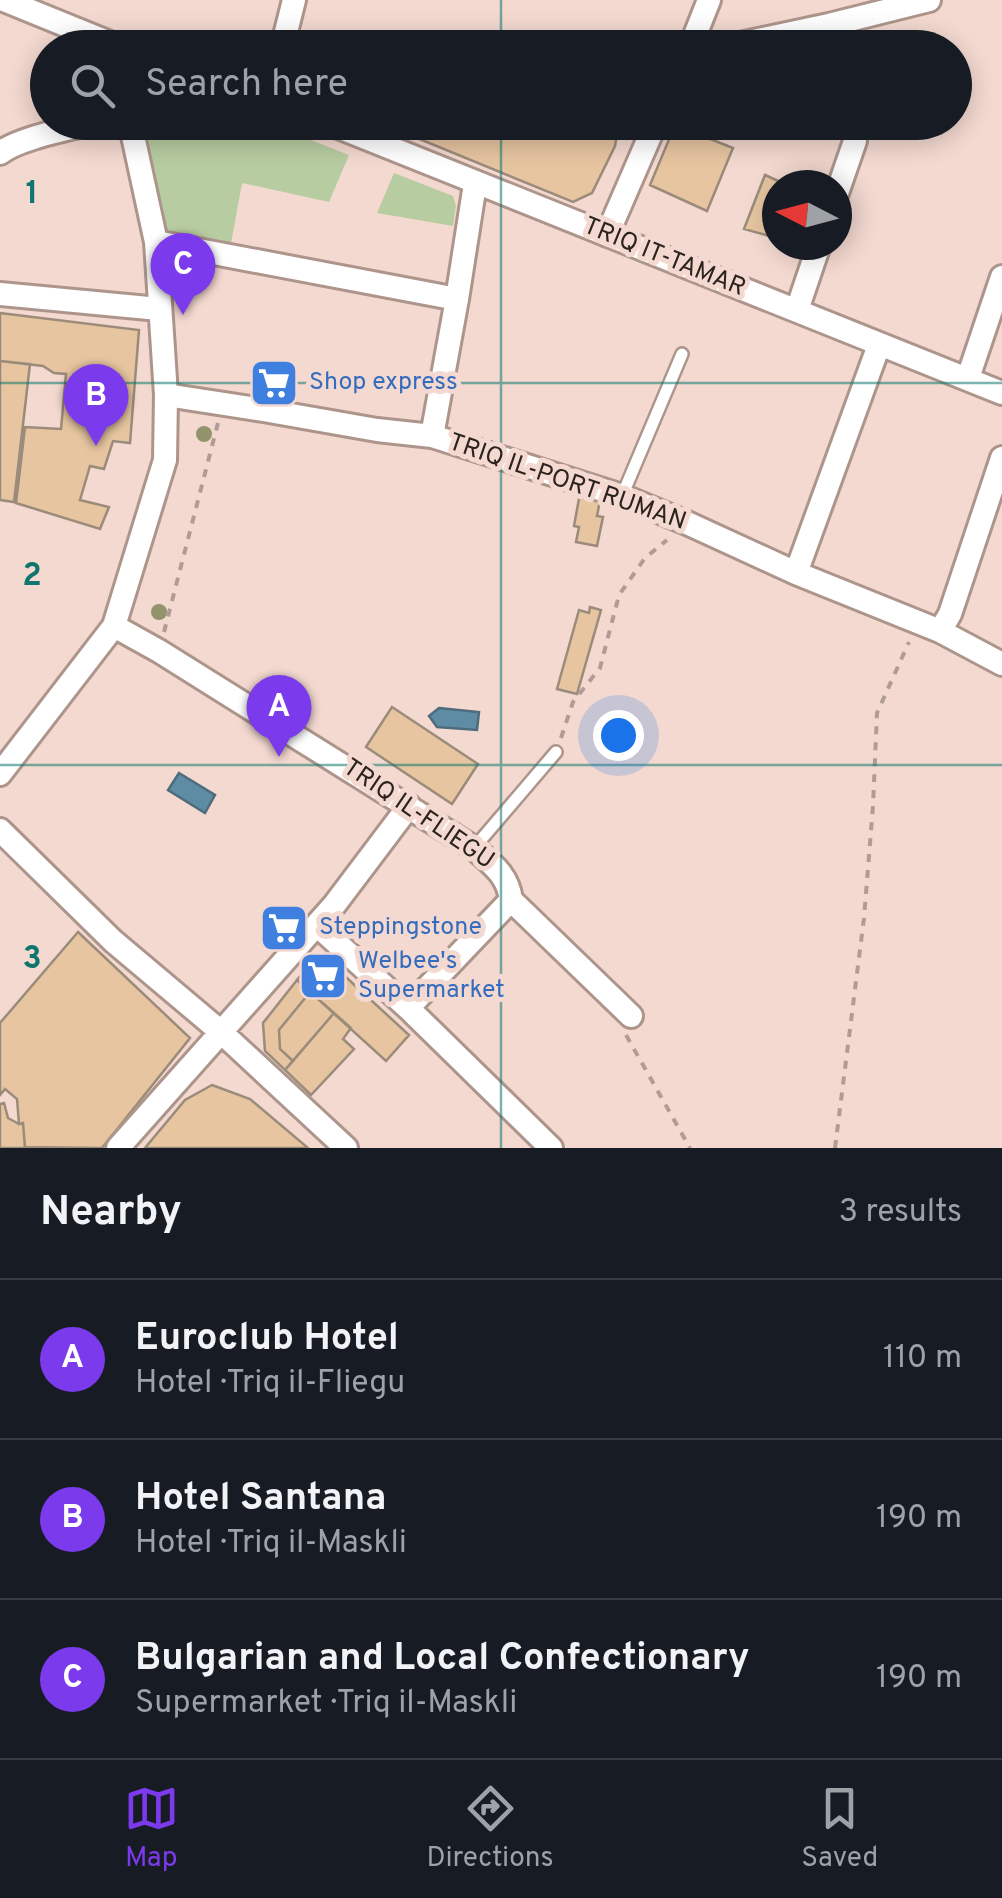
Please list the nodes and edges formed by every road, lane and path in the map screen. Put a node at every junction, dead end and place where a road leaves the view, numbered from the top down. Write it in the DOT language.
graph roads {
  1 [pos="4,0"];
  2 [pos="294,0"];
  3 [pos="709,0"];
  4 [pos="930,0"];
  5 [pos="78,30"];
  6 [pos="286,30"];
  7 [pos="697,30"];
  8 [pos="848,30"];
  9 [pos="32,140"];
  10 [pos="134,140"];
  11 [pos="369,140"];
  12 [pos="648,140"];
  13 [pos="855,140"];
  14 [pos="0,153"];
  15 [pos="845,170"];
  16 [pos="475,184"];
  17 [pos="608,235"];
  18 [pos="156,242"];
  19 [pos="814,260"];
  20 [pos="1002,277"];
  21 [pos="0,294"];
  22 [pos="457,299"];
  23 [pos="159,309"];
  24 [pos="796,310"];
  25 [pos="879,345"];
  26 [pos="682,354"];
  27 [pos="968,378"];
  28 [pos="1002,392"];
  29 [pos="166,396"];
  30 [pos="223,404"];
  31 [pos="432,436"];
  32 [pos="1002,458"];
  33 [pos="622,496"];
  34 [pos="688,523"];
  35 [pos="796,573"];
  36 [pos="114,626"];
  37 [pos="940,631"];
  38 [pos="160,651"];
  39 [pos="1002,664"];
  40 [pos="556,752"];
  41 [pos="0,774"];
  42 [pos="409,806"];
  43 [pos="0,830"];
  44 [pos="474,848"];
  45 [pos="512,900"];
  46 [pos="317,925"];
  47 [pos="408,1008"];
  48 [pos="631,1016"];
  49 [pos="221,1032"];
  50 [pos="338,1143"];
  51 [pos="118,1148"];
  52 [pos="551,1148"];
  53 [pos="690,1148"];
  54 [pos="835,1148"];
  1 -- 5 [label="street"];
  2 -- 6 [label="street"];
  3 -- 7 [label="street"];
  4 -- 8 [label="street"];
  9 -- 14 [label="street"];
  10 -- 18 [label="street"];
  11 -- 16 [label="street, TRIQ IT-TAMAR"];
  12 -- 17 [label="street"];
  13 -- 15 [label="street"];
  16 -- 17 [label="street, TRIQ IT-TAMAR"];
  16 -- 22 [label="street"];
  17 -- 24 [label="street, TRIQ IT-TAMAR"];
  18 -- 22 [label="street"];
  18 -- 23 [label="street"];
  19 -- 24 [label="street"];
  20 -- 27 [label="street"];
  21 -- 23 [label="street"];
  22 -- 31 [label="street"];
  23 -- 29 [label="street"];
  24 -- 25 [label="street, TRIQ IT-TAMAR"];
  25 -- 27 [label="street, TRIQ IT-TAMAR"];
  25 -- 35 [label="street"];
  26 -- 33 [label="lane"];
  27 -- 28 [label="street, TRIQ IT-TAMAR"];
  29 -- 30 [label="street, TRIQ IL-PORT RUMAN"];
  29 -- 36 [label="street"];
  30 -- 31 [label="street, TRIQ IL-PORT RUMAN"];
  30 -- 38 [label="path"];
  31 -- 33 [label="street, TRIQ IL-PORT RUMAN"];
  32 -- 37 [label="street"];
  33 -- 34 [label="street, TRIQ IL-PORT RUMAN"];
  34 -- 35 [label="street, TRIQ IL-PORT RUMAN"];
  34 -- 40 [label="path"];
  35 -- 37 [label="street, TRIQ IL-PORT RUMAN"];
  36 -- 38 [label="street, TRIQ IL-FLIEGU"];
  36 -- 41 [label="street"];
  37 -- 39 [label="street, TRIQ IL-PORT RUMAN"];
  37 -- 54 [label="path"];
  38 -- 42 [label="street, TRIQ IL-FLIEGU"];
  40 -- 44 [label="lane"];
  42 -- 44 [label="street, TRIQ IL-FLIEGU"];
  42 -- 46 [label="street"];
  43 -- 49 [label="street"];
  44 -- 45 [label="street, TRIQ IL-FLIEGU"];
  45 -- 47 [label="street"];
  45 -- 48 [label="street, TRIQ IL-FLIEGU"];
  46 -- 47 [label="street"];
  46 -- 49 [label="street"];
  47 -- 52 [label="street"];
  48 -- 53 [label="path"];
  49 -- 50 [label="street"];
  49 -- 51 [label="street"];
}
